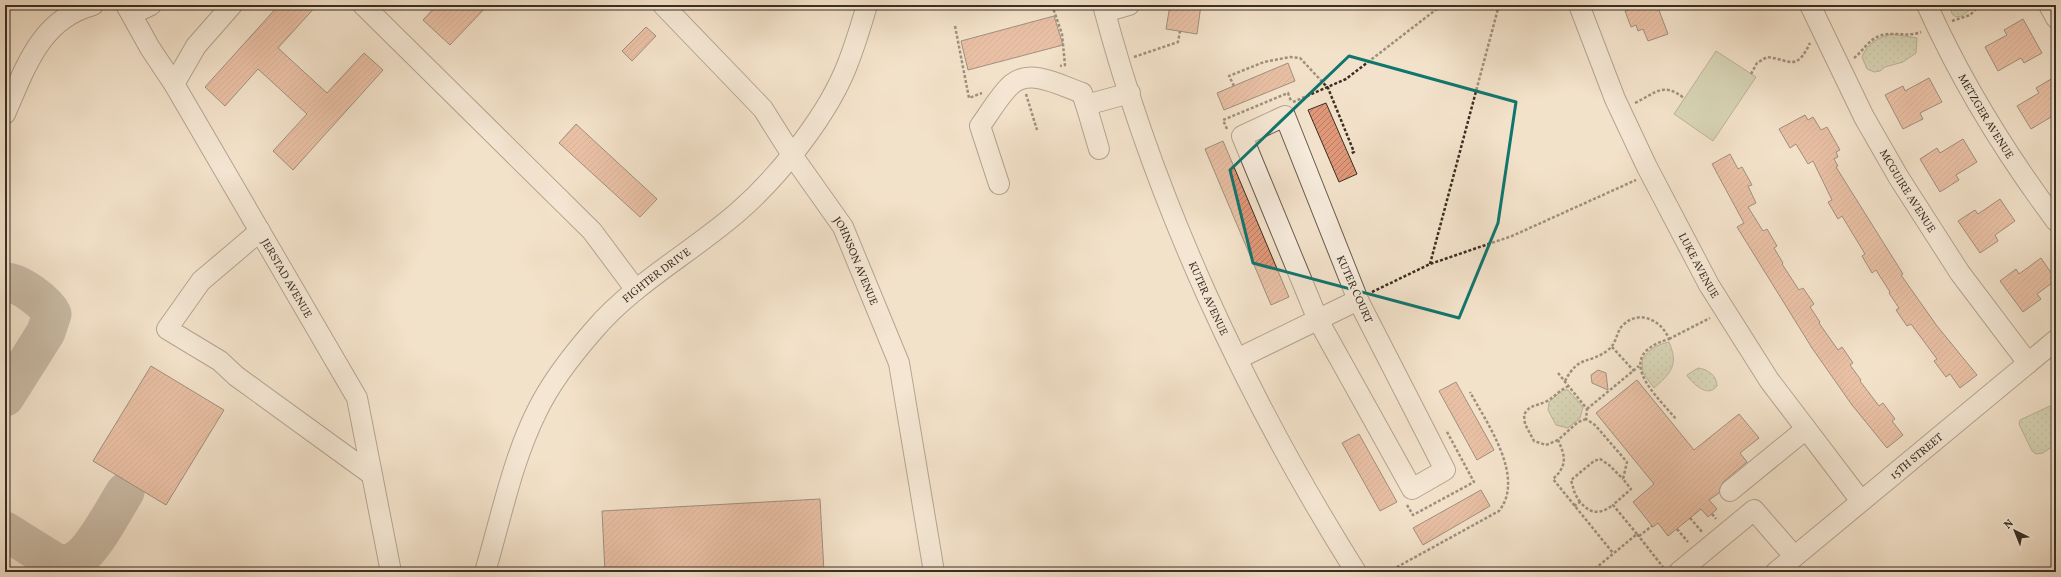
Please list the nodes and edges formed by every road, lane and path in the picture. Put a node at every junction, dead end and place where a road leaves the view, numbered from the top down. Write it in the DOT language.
graph roads {
  1 [pos="93,5"];
  2 [pos="152,5"];
  3 [pos="232,5"];
  4 [pos="363,5"];
  5 [pos="663,5"];
  6 [pos="867,5"];
  7 [pos="1129,5"];
  8 [pos="1442,5"];
  9 [pos="1499,5"];
  10 [pos="1579,5"];
  11 [pos="1810,5"];
  12 [pos="1927,5"];
  13 [pos="2011,5"];
  14 [pos="2049,5"];
  15 [pos="1104,8"];
  16 [pos="129,10"];
  17 [pos="2056,18"];
  18 [pos="1819,25"];
  19 [pos="955,26"];
  20 [pos="1936,26"];
  21 [pos="1180,32"];
  22 [pos="1131,58"];
  23 [pos="1839,65"];
  24 [pos="1751,74"];
  25 [pos="174,84"];
  26 [pos="1234,86"];
  27 [pos="1328,88"];
  28 [pos="989,91"];
  29 [pos="1130,93"];
  30 [pos="1684,98"];
  31 [pos="1291,103"];
  32 [pos="1086,104"];
  33 [pos="1620,110"];
  34 [pos="5,114"];
  35 [pos="1099,149"];
  36 [pos="1350,154"];
  37 [pos="792,155"];
  38 [pos="1640,179"];
  39 [pos="999,184"];
  40 [pos="2056,221"];
  41 [pos="260,231"];
  42 [pos="1430,264"];
  43 [pos="636,290"];
  44 [pos="1358,300"];
  45 [pos="1709,312"];
  46 [pos="1712,317"];
  47 [pos="1318,320"];
  48 [pos="1715,322"];
  49 [pos="1669,339"];
  50 [pos="2056,340"];
  51 [pos="1612,347"];
  52 [pos="1237,358"];
  53 [pos="2028,363"];
  54 [pos="1639,366"];
  55 [pos="1634,371"];
  56 [pos="1558,373"];
  57 [pos="1565,381"];
  58 [pos="1569,386"];
  59 [pos="1470,392"];
  60 [pos="1587,409"];
  61 [pos="1586,419"];
  62 [pos="1676,419"];
  63 [pos="1806,429"];
  64 [pos="1558,440"];
  65 [pos="372,474"];
  66 [pos="1623,479"];
  67 [pos="1730,491"];
  68 [pos="1861,501"];
  69 [pos="1405,502"];
  70 [pos="1580,502"];
  71 [pos="1612,505"];
  72 [pos="1574,506"];
  73 [pos="1412,515"];
  74 [pos="1690,518"];
  75 [pos="1652,526"];
  76 [pos="1677,529"];
  77 [pos="1638,535"];
  78 [pos="1705,536"];
  79 [pos="1693,547"];
  80 [pos="1613,553"];
  81 [pos="1794,556"];
  82 [pos="1672,571"];
  83 [pos="391,572"];
  84 [pos="486,572"];
  85 [pos="934,572"];
  86 [pos="1356,572"];
  87 [pos="1388,572"];
  88 [pos="1591,572"];
  89 [pos="1776,572"];
  1 -- 34 [label="street"];
  2 -- 16 [label="street"];
  3 -- 25 [label="street"];
  4 -- 43 [label="street"];
  5 -- 37 [label="street, JOHNSON AVENUE"];
  6 -- 37 [label="street, FIGHTER DRIVE"];
  7 -- 15 [label="street"];
  8 -- 27 [label="path"];
  9 -- 42 [label="path"];
  10 -- 33 [label="street, LUKE AVENUE"];
  11 -- 18 [label="street, MCGUIRE AVENUE"];
  12 -- 20 [label="street, METZGER AVENUE"];
  13 -- 20 [label="path"];
  14 -- 17 [label="street"];
  15 -- 29 [label="street, KUTER AVENUE"];
  16 -- 25 [label="street, JERSTAD AVENUE"];
  18 -- 23 [label="street, MCGUIRE AVENUE"];
  18 -- 24 [label="path"];
  19 -- 28 [label="path"];
  20 -- 23 [label="path"];
  20 -- 40 [label="street, METZGER AVENUE"];
  21 -- 22 [label="path"];
  23 -- 53 [label="street, MCGUIRE AVENUE"];
  25 -- 41 [label="street, JERSTAD AVENUE"];
  26 -- 27 [label="path"];
  27 -- 31 [label="path"];
  27 -- 36 [label="path"];
  29 -- 32 [label="street"];
  29 -- 52 [label="street, KUTER AVENUE"];
  30 -- 33 [label="path"];
  32 -- 35 [label="street"];
  32 -- 39 [label="street"];
  33 -- 38 [label="street, LUKE AVENUE"];
  37 -- 43 [label="street, FIGHTER DRIVE"];
  37 -- 85 [label="street, JOHNSON AVENUE"];
  38 -- 42 [label="path"];
  38 -- 63 [label="street, LUKE AVENUE"];
  41 -- 65 [label="street, JERSTAD AVENUE"];
  41 -- 65 [label="street"];
  42 -- 44 [label="path"];
  43 -- 84 [label="street, FIGHTER DRIVE"];
  44 -- 47 [label="street"];
  44 -- 47 [label="street, KUTER COURT"];
  44 -- 47 [label="street, KUTER COURT"];
  45 -- 46 [label="path"];
  46 -- 48 [label="path"];
  46 -- 49 [label="path"];
  47 -- 52 [label="street"];
  49 -- 51 [label="path"];
  49 -- 54 [label="path"];
  50 -- 53 [label="street, 15TH STREET"];
  51 -- 55 [label="path"];
  51 -- 57 [label="path"];
  52 -- 86 [label="street, KUTER AVENUE"];
  53 -- 68 [label="street, 15TH STREET"];
  54 -- 55 [label="path"];
  54 -- 62 [label="path"];
  55 -- 60 [label="path"];
  56 -- 57 [label="path"];
  57 -- 58 [label="path"];
  58 -- 60 [label="path"];
  58 -- 64 [label="path"];
  59 -- 87 [label="path"];
  60 -- 61 [label="path"];
  61 -- 64 [label="path"];
  61 -- 66 [label="path"];
  63 -- 67 [label="street"];
  63 -- 68 [label="street, LUKE AVENUE"];
  64 -- 72 [label="path"];
  65 -- 83 [label="street, JERSTAD AVENUE"];
  66 -- 70 [label="path"];
  66 -- 71 [label="path"];
  68 -- 81 [label="street, 15TH STREET"];
  69 -- 73 [label="path"];
  70 -- 71 [label="path"];
  70 -- 72 [label="path"];
  71 -- 77 [label="path"];
  72 -- 80 [label="path"];
  74 -- 78 [label="path"];
  75 -- 77 [label="path"];
  76 -- 79 [label="path"];
  77 -- 80 [label="path"];
  77 -- 82 [label="path"];
  80 -- 88 [label="path"];
  81 -- 82 [label="street"];
  81 -- 89 [label="street, 15TH STREET"];
}
